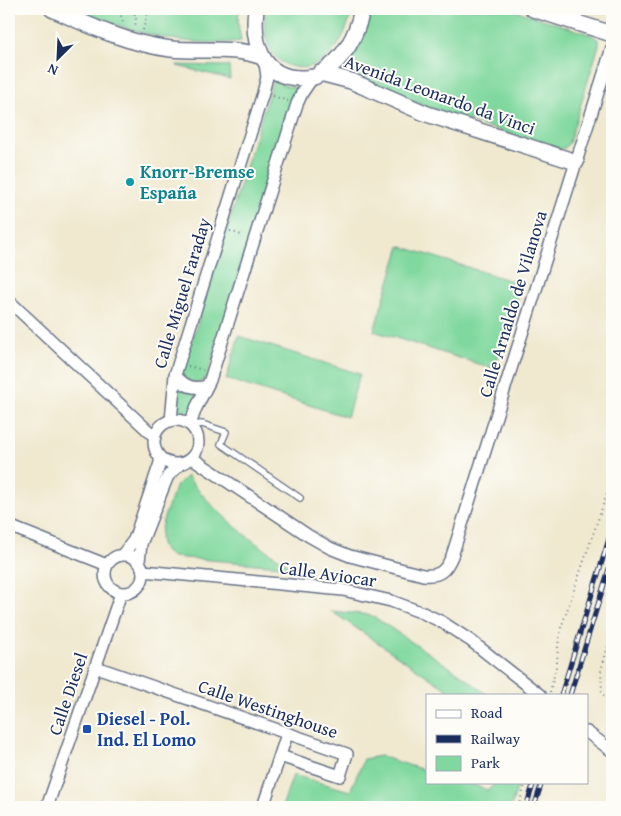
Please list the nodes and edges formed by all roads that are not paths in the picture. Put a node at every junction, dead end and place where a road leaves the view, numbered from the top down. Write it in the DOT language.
graph roads {
  1 [pos="52,9"];
  2 [pos="256,9"];
  3 [pos="362,9"];
  4 [pos="532,9"];
  5 [pos="612,34"];
  6 [pos="612,48"];
  7 [pos="264,60"];
  8 [pos="317,75"];
  9 [pos="576,162"];
  10 [pos="9,301"];
  11 [pos="175,375"];
  12 [pos="207,386"];
  13 [pos="172,421"];
  14 [pos="190,425"];
  15 [pos="155,437"];
  16 [pos="160,458"];
  17 [pos="192,458"];
  18 [pos="179,464"];
  19 [pos="300,498"];
  20 [pos="9,526"];
  21 [pos="123,554"];
  22 [pos="107,565"];
  23 [pos="141,566"];
  24 [pos="120,593"];
  25 [pos="96,667"];
  26 [pos="539,694"];
  27 [pos="588,733"];
  28 [pos="287,734"];
  29 [pos="612,751"];
  30 [pos="280,756"];
  31 [pos="47,807"];
  32 [pos="263,807"];
  1 -- 7 [label="street"];
  2 -- 7 [label="street"];
  3 -- 8 [label="street"];
  4 -- 5 [label="street"];
  6 -- 9 [label="street, Calle Arnaldo de Vilanova"];
  7 -- 8 [label="street, Avenida Leonardo da Vinci"];
  7 -- 11 [label="street, Calle Miguel Faraday"];
  8 -- 9 [label="street, Avenida Leonardo da Vinci"];
  8 -- 12 [label="street"];
  9 -- 17 [label="street, Calle Arnaldo de Vilanova"];
  10 -- 15 [label="street"];
  11 -- 12 [label="street"];
  11 -- 13 [label="street, Calle Miguel Faraday"];
  12 -- 14 [label="street"];
  13 -- 14 [label="street"];
  13 -- 15 [label="street"];
  14 -- 17 [label="street"];
  14 -- 19 [label="lane"];
  15 -- 16 [label="street"];
  16 -- 18 [label="street"];
  16 -- 21 [label="street"];
  17 -- 18 [label="street"];
  18 -- 23 [label="street"];
  20 -- 22 [label="street"];
  21 -- 22 [label="street"];
  21 -- 23 [label="street"];
  22 -- 24 [label="street"];
  23 -- 24 [label="street"];
  23 -- 26 [label="street, Calle Aviocar"];
  24 -- 25 [label="street, Calle Diesel"];
  25 -- 28 [label="street, Calle Westinghouse"];
  25 -- 31 [label="street, Calle Diesel"];
  27 -- 29 [label="street"];
  28 -- 30 [label="street"];
  28 -- 30 [label="street, Calle Westinghouse"];
  30 -- 32 [label="street"];
}
